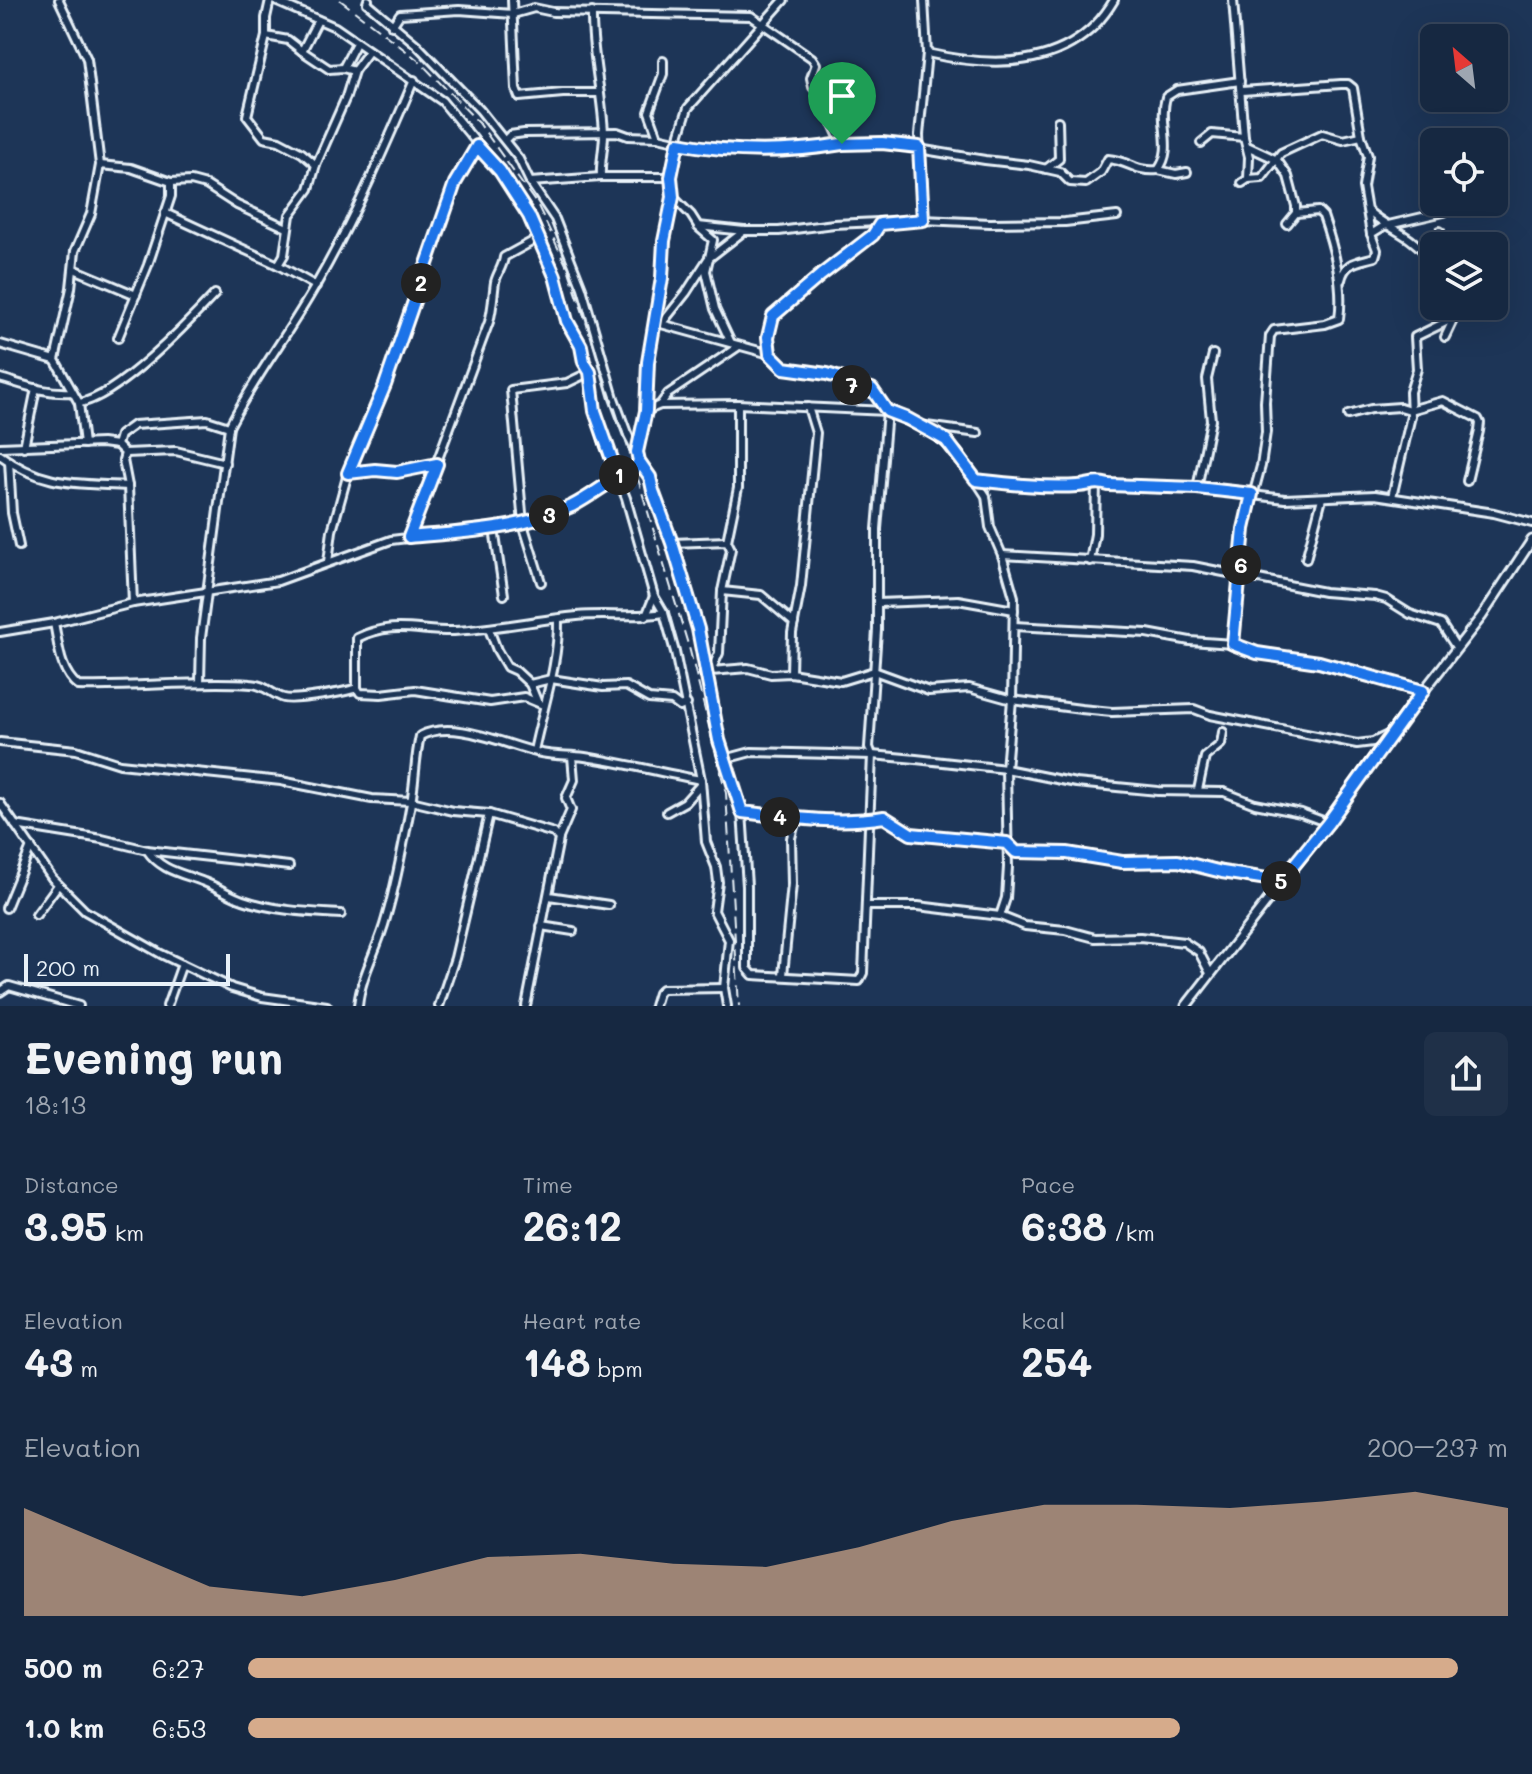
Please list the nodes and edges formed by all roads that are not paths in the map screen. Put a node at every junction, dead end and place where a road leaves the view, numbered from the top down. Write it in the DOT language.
graph roads {
  1 [pos="59,0"];
  2 [pos="271,0"];
  3 [pos="512,0"];
  4 [pos="784,0"];
  5 [pos="924,0"];
  6 [pos="1114,0"];
  7 [pos="1233,0"];
  8 [pos="366,1"];
  9 [pos="592,12"];
  10 [pos="513,14"];
  11 [pos="318,20"];
  12 [pos="762,23"];
  13 [pos="392,26"];
  14 [pos="266,36"];
  15 [pos="356,43"];
  16 [pos="302,51"];
  17 [pos="369,51"];
  18 [pos="927,53"];
  19 [pos="663,61"];
  20 [pos="343,68"];
  21 [pos="354,71"];
  22 [pos="414,80"];
  23 [pos="1240,81"];
  24 [pos="1242,91"];
  25 [pos="598,93"];
  26 [pos="1058,121"];
  27 [pos="604,134"];
  28 [pos="1361,136"];
  29 [pos="658,137"];
  30 [pos="1244,137"];
  31 [pos="505,140"];
  32 [pos="678,143"];
  33 [pos="1201,143"];
  34 [pos="842,144"];
  35 [pos="477,146"];
  36 [pos="1247,146"];
  37 [pos="919,147"];
  38 [pos="1277,160"];
  39 [pos="100,165"];
  40 [pos="316,165"];
  41 [pos="1046,169"];
  42 [pos="1158,170"];
  43 [pos="1187,172"];
  44 [pos="601,177"];
  45 [pos="671,177"];
  46 [pos="171,182"];
  47 [pos="530,182"];
  48 [pos="673,197"];
  49 [pos="1368,211"];
  50 [pos="165,213"];
  51 [pos="1296,213"];
  52 [pos="1117,216"];
  53 [pos="1427,216"];
  54 [pos="923,220"];
  55 [pos="880,224"];
  56 [pos="1287,224"];
  57 [pos="698,226"];
  58 [pos="1384,226"];
  59 [pos="287,228"];
  60 [pos="744,231"];
  61 [pos="1371,234"];
  62 [pos="537,239"];
  63 [pos="1420,247"];
  64 [pos="708,259"];
  65 [pos="278,265"];
  66 [pos="74,269"];
  67 [pos="316,286"];
  68 [pos="1339,288"];
  69 [pos="215,294"];
  70 [pos="136,295"];
  71 [pos="1450,320"];
  72 [pos="1453,320"];
  73 [pos="654,322"];
  74 [pos="663,322"];
  75 [pos="1445,337"];
  76 [pos="118,338"];
  77 [pos="731,343"];
  78 [pos="0,344"];
  79 [pos="739,346"];
  80 [pos="770,354"];
  81 [pos="1213,354"];
  82 [pos="55,360"];
  83 [pos="590,372"];
  84 [pos="0,378"];
  85 [pos="36,388"];
  86 [pos="72,392"];
  87 [pos="79,403"];
  88 [pos="738,404"];
  89 [pos="660,405"];
  90 [pos="808,407"];
  91 [pos="1410,410"];
  92 [pos="646,411"];
  93 [pos="887,411"];
  94 [pos="1348,415"];
  95 [pos="919,425"];
  96 [pos="229,427"];
  97 [pos="978,433"];
  98 [pos="84,444"];
  99 [pos="117,445"];
  100 [pos="0,447"];
  101 [pos="24,447"];
  102 [pos="637,452"];
  103 [pos="125,453"];
  104 [pos="0,455"];
  105 [pos="9,461"];
  106 [pos="639,461"];
  107 [pos="225,463"];
  108 [pos="437,464"];
  109 [pos="348,473"];
  110 [pos="618,476"];
  111 [pos="976,480"];
  112 [pos="1096,481"];
  113 [pos="1467,481"];
  114 [pos="128,486"];
  115 [pos="1197,488"];
  116 [pos="1252,494"];
  117 [pos="1392,497"];
  118 [pos="1322,498"];
  119 [pos="1532,523"];
  120 [pos="523,524"];
  121 [pos="494,529"];
  122 [pos="409,537"];
  123 [pos="1532,540"];
  124 [pos="727,541"];
  125 [pos="672,543"];
  126 [pos="19,546"];
  127 [pos="1002,555"];
  128 [pos="1306,559"];
  129 [pos="1090,561"];
  130 [pos="328,562"];
  131 [pos="1241,577"];
  132 [pos="541,582"];
  133 [pos="722,591"];
  134 [pos="209,593"];
  135 [pos="504,595"];
  136 [pos="654,596"];
  137 [pos="133,603"];
  138 [pos="878,603"];
  139 [pos="1014,610"];
  140 [pos="664,613"];
  141 [pos="646,616"];
  142 [pos="547,619"];
  143 [pos="558,619"];
  144 [pos="54,623"];
  145 [pos="794,623"];
  146 [pos="1014,626"];
  147 [pos="489,629"];
  148 [pos="0,632"];
  149 [pos="559,640"];
  150 [pos="1233,644"];
  151 [pos="1456,647"];
  152 [pos="874,671"];
  153 [pos="708,672"];
  154 [pos="791,673"];
  155 [pos="552,680"];
  156 [pos="200,682"];
  157 [pos="530,684"];
  158 [pos="357,688"];
  159 [pos="1423,691"];
  160 [pos="1012,700"];
  161 [pos="687,704"];
  162 [pos="543,705"];
  163 [pos="1223,732"];
  164 [pos="1390,734"];
  165 [pos="0,742"];
  166 [pos="534,751"];
  167 [pos="872,755"];
  168 [pos="572,756"];
  169 [pos="725,759"];
  170 [pos="1006,769"];
  171 [pos="701,782"];
  172 [pos="1198,790"];
  173 [pos="411,801"];
  174 [pos="0,803"];
  175 [pos="667,812"];
  176 [pos="742,812"];
  177 [pos="489,814"];
  178 [pos="796,819"];
  179 [pos="869,820"];
  180 [pos="1328,823"];
  181 [pos="15,825"];
  182 [pos="559,839"];
  183 [pos="1007,843"];
  184 [pos="31,847"];
  185 [pos="147,850"];
  186 [pos="289,866"];
  187 [pos="1281,881"];
  188 [pos="58,885"];
  189 [pos="549,896"];
  190 [pos="609,905"];
  191 [pos="867,906"];
  192 [pos="6,908"];
  193 [pos="341,914"];
  194 [pos="36,915"];
  195 [pos="1000,916"];
  196 [pos="541,926"];
  197 [pos="573,931"];
  198 [pos="182,964"];
  199 [pos="1210,973"];
  200 [pos="783,975"];
  201 [pos="724,988"];
  202 [pos="0,992"];
  203 [pos="79,1006"];
  204 [pos="167,1006"];
  205 [pos="327,1006"];
  206 [pos="358,1006"];
  207 [pos="439,1006"];
  208 [pos="526,1006"];
  209 [pos="654,1006"];
  210 [pos="727,1006"];
  211 [pos="1186,1006"];
  1 -- 39 [label="street"];
  2 -- 11 [label="street"];
  2 -- 14 [label="street"];
  3 -- 10 [label="street"];
  4 -- 12 [label="street"];
  5 -- 18 [label="street"];
  6 -- 18 [label="street"];
  7 -- 23 [label="street"];
  8 -- 13 [label="street"];
  9 -- 10 [label="street"];
  9 -- 12 [label="street"];
  9 -- 25 [label="street"];
  10 -- 13 [label="street"];
  10 -- 25 [label="street"];
  11 -- 15 [label="street"];
  11 -- 16 [label="street"];
  12 -- 32 [label="street"];
  12 -- 34 [label="street"];
  13 -- 31 [label="street"];
  14 -- 16 [label="street"];
  14 -- 40 [label="street"];
  15 -- 17 [label="street"];
  15 -- 20 [label="street"];
  16 -- 20 [label="street"];
  17 -- 21 [label="street"];
  17 -- 22 [label="street"];
  18 -- 37 [label="street"];
  19 -- 29 [label="street"];
  20 -- 21 [label="street"];
  21 -- 40 [label="street"];
  22 -- 35 [label="street"];
  22 -- 67 [label="street"];
  23 -- 24 [label="street"];
  23 -- 42 [label="street"];
  24 -- 28 [label="street"];
  24 -- 30 [label="street"];
  25 -- 27 [label="street"];
  26 -- 41 [label="street"];
  27 -- 29 [label="street"];
  27 -- 31 [label="street"];
  27 -- 44 [label="street"];
  28 -- 38 [label="street"];
  28 -- 49 [label="street"];
  29 -- 32 [label="street"];
  30 -- 33 [label="street"];
  30 -- 36 [label="street"];
  31 -- 47 [label="street"];
  32 -- 34 [label="street"];
  32 -- 45 [label="street"];
  34 -- 37 [label="street"];
  35 -- 62 [label="street"];
  35 -- 109 [label="street"];
  36 -- 38 [label="street"];
  36 -- 38 [label="street"];
  37 -- 41 [label="street"];
  37 -- 54 [label="street"];
  38 -- 51 [label="street"];
  39 -- 46 [label="street"];
  39 -- 66 [label="street"];
  40 -- 59 [label="street"];
  41 -- 42 [label="street"];
  42 -- 43 [label="street"];
  44 -- 45 [label="street"];
  44 -- 47 [label="street"];
  45 -- 48 [label="street"];
  46 -- 50 [label="street"];
  46 -- 59 [label="street"];
  47 -- 102 [label="street"];
  48 -- 57 [label="street"];
  48 -- 73 [label="street"];
  49 -- 58 [label="street"];
  49 -- 61 [label="street"];
  50 -- 65 [label="street"];
  50 -- 70 [label="street"];
  51 -- 56 [label="street"];
  51 -- 68 [label="street"];
  52 -- 54 [label="street"];
  53 -- 58 [label="street"];
  54 -- 55 [label="street"];
  55 -- 60 [label="street"];
  55 -- 80 [label="street"];
  57 -- 60 [label="street"];
  57 -- 64 [label="street"];
  58 -- 61 [label="street"];
  58 -- 63 [label="street"];
  59 -- 65 [label="street"];
  60 -- 64 [label="street"];
  61 -- 68 [label="street"];
  62 -- 83 [label="street"];
  62 -- 108 [label="street"];
  64 -- 74 [label="street"];
  64 -- 77 [label="street"];
  65 -- 67 [label="street"];
  66 -- 70 [label="street"];
  66 -- 82 [label="street"];
  67 -- 96 [label="street"];
  68 -- 116 [label="street"];
  69 -- 87 [label="street"];
  70 -- 76 [label="street"];
  71 -- 91 [label="street"];
  72 -- 75 [label="street"];
  73 -- 74 [label="street"];
  73 -- 92 [label="street"];
  74 -- 77 [label="street"];
  77 -- 79 [label="street"];
  78 -- 82 [label="street"];
  79 -- 80 [label="street"];
  79 -- 89 [label="street"];
  80 -- 93 [label="street"];
  81 -- 115 [label="street"];
  82 -- 86 [label="street"];
  83 -- 110 [label="street"];
  83 -- 120 [label="street"];
  84 -- 85 [label="street"];
  85 -- 86 [label="street"];
  85 -- 101 [label="street"];
  86 -- 87 [label="street"];
  87 -- 98 [label="street"];
  88 -- 89 [label="street"];
  88 -- 90 [label="street"];
  88 -- 124 [label="street"];
  89 -- 92 [label="street"];
  90 -- 93 [label="street"];
  90 -- 145 [label="street"];
  91 -- 94 [label="street"];
  91 -- 113 [label="street"];
  91 -- 117 [label="street"];
  92 -- 102 [label="street"];
  93 -- 95 [label="street"];
  93 -- 138 [label="street"];
  95 -- 97 [label="street"];
  95 -- 111 [label="street"];
  96 -- 99 [label="street"];
  96 -- 107 [label="street"];
  98 -- 99 [label="street"];
  98 -- 101 [label="street"];
  99 -- 103 [label="street"];
  100 -- 101 [label="street"];
  102 -- 106 [label="street"];
  103 -- 107 [label="street"];
  103 -- 114 [label="street"];
  104 -- 105 [label="street"];
  105 -- 114 [label="street"];
  105 -- 126 [label="street"];
  106 -- 110 [label="street"];
  106 -- 125 [label="street"];
  107 -- 134 [label="street"];
  108 -- 109 [label="street"];
  108 -- 122 [label="street"];
  109 -- 130 [label="street"];
  110 -- 120 [label="street"];
  110 -- 136 [label="street"];
  111 -- 112 [label="street"];
  111 -- 127 [label="street"];
  112 -- 115 [label="street"];
  112 -- 129 [label="street"];
  114 -- 137 [label="street"];
  115 -- 116 [label="street"];
  116 -- 118 [label="street"];
  116 -- 131 [label="street"];
  117 -- 118 [label="street"];
  117 -- 119 [label="street"];
  118 -- 128 [label="street"];
  120 -- 121 [label="street"];
  120 -- 132 [label="street"];
  121 -- 122 [label="street"];
  121 -- 135 [label="street"];
  122 -- 130 [label="street"];
  123 -- 151 [label="street"];
  124 -- 125 [label="street"];
  124 -- 133 [label="street"];
  125 -- 153 [label="street"];
  127 -- 129 [label="street"];
  127 -- 139 [label="street"];
  129 -- 131 [label="street"];
  130 -- 134 [label="street"];
  131 -- 150 [label="street"];
  131 -- 151 [label="street"];
  133 -- 145 [label="street"];
  133 -- 153 [label="street"];
  134 -- 137 [label="street"];
  134 -- 156 [label="street"];
  136 -- 140 [label="street"];
  136 -- 141 [label="street"];
  137 -- 144 [label="street"];
  138 -- 139 [label="street"];
  138 -- 152 [label="street"];
  139 -- 146 [label="street"];
  140 -- 141 [label="street"];
  140 -- 161 [label="street"];
  141 -- 143 [label="street"];
  142 -- 143 [label="street"];
  142 -- 147 [label="street"];
  142 -- 149 [label="street"];
  143 -- 149 [label="street"];
  144 -- 148 [label="street"];
  144 -- 156 [label="street"];
  145 -- 154 [label="street"];
  146 -- 150 [label="street"];
  146 -- 160 [label="street"];
  147 -- 157 [label="street"];
  147 -- 158 [label="street"];
  149 -- 155 [label="street"];
  150 -- 159 [label="street"];
  151 -- 159 [label="street"];
  152 -- 154 [label="street"];
  152 -- 160 [label="street"];
  152 -- 167 [label="street"];
  153 -- 154 [label="street"];
  153 -- 169 [label="street"];
  155 -- 157 [label="street"];
  155 -- 161 [label="street"];
  155 -- 162 [label="street"];
  156 -- 158 [label="street"];
  157 -- 162 [label="street"];
  158 -- 162 [label="street"];
  159 -- 164 [label="street"];
  160 -- 164 [label="street"];
  160 -- 170 [label="street"];
  161 -- 171 [label="street"];
  162 -- 166 [label="street"];
  163 -- 172 [label="street"];
  164 -- 180 [label="street"];
  165 -- 173 [label="street"];
  166 -- 168 [label="street"];
  166 -- 173 [label="street"];
  167 -- 169 [label="street"];
  167 -- 170 [label="street"];
  167 -- 179 [label="street"];
  168 -- 171 [label="street"];
  168 -- 182 [label="street"];
  169 -- 176 [label="street"];
  170 -- 172 [label="street"];
  170 -- 183 [label="street"];
  171 -- 175 [label="street"];
  171 -- 201 [label="street"];
  172 -- 180 [label="street"];
  173 -- 177 [label="street"];
  173 -- 206 [label="street"];
  174 -- 181 [label="street"];
  176 -- 178 [label="street"];
  176 -- 200 [label="street"];
  177 -- 182 [label="street"];
  177 -- 207 [label="street"];
  178 -- 179 [label="street"];
  178 -- 200 [label="street"];
  179 -- 183 [label="street"];
  179 -- 191 [label="street"];
  180 -- 187 [label="street"];
  181 -- 184 [label="street"];
  181 -- 185 [label="street"];
  182 -- 189 [label="street"];
  183 -- 187 [label="street"];
  183 -- 195 [label="street"];
  184 -- 188 [label="street"];
  184 -- 192 [label="street"];
  185 -- 186 [label="street"];
  185 -- 193 [label="street"];
  187 -- 199 [label="street"];
  188 -- 194 [label="street"];
  188 -- 198 [label="street"];
  189 -- 190 [label="street"];
  189 -- 196 [label="street"];
  191 -- 195 [label="street"];
  191 -- 200 [label="street"];
  195 -- 199 [label="street"];
  196 -- 197 [label="street"];
  196 -- 208 [label="street"];
  198 -- 204 [label="street"];
  198 -- 205 [label="street"];
  199 -- 211 [label="street"];
  201 -- 209 [label="street"];
  201 -- 210 [label="street"];
  202 -- 203 [label="street"];
}
